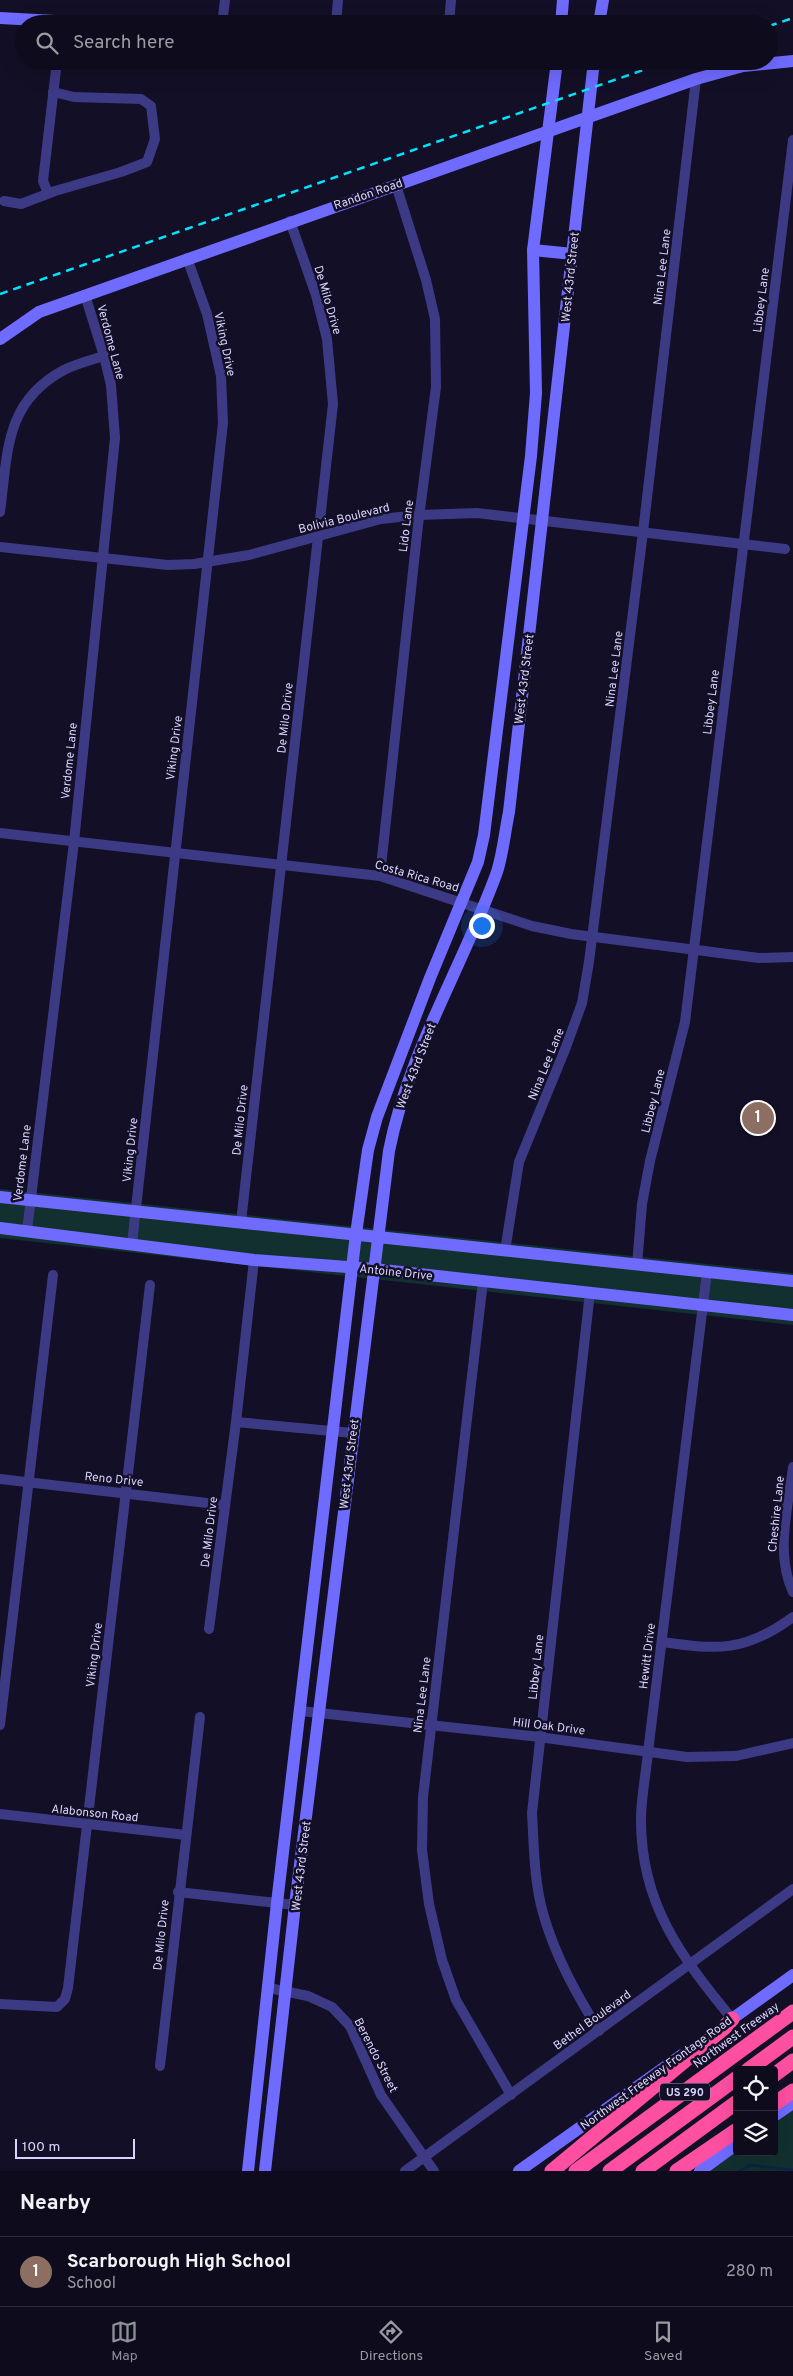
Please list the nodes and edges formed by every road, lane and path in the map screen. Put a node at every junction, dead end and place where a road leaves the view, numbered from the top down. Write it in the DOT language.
graph roads {
  1 [pos="225,0"];
  2 [pos="338,0"];
  3 [pos="452,0"];
  4 [pos="563,0"];
  5 [pos="603,0"];
  6 [pos="223,15"];
  7 [pos="337,15"];
  8 [pos="450,15"];
  9 [pos="562,15"];
  10 [pos="600,15"];
  11 [pos="0,18"];
  12 [pos="15,19"];
  13 [pos="793,61"];
  14 [pos="778,62"];
  15 [pos="56,70"];
  16 [pos="556,70"];
  17 [pos="593,70"];
  18 [pos="729,70"];
  19 [pos="696,79"];
  20 [pos="53,92"];
  21 [pos="588,118"];
  22 [pos="547,133"];
  23 [pos="793,140"];
  24 [pos="396,185"];
  25 [pos="48,193"];
  26 [pos="4,202"];
  27 [pos="290,221"];
  28 [pos="533,250"];
  29 [pos="572,254"];
  30 [pos="186,258"];
  31 [pos="85,295"];
  32 [pos="0,339"];
  33 [pos="104,356"];
  34 [pos="536,393"];
  35 [pos="557,395"];
  36 [pos="0,512"];
  37 [pos="419,515"];
  38 [pos="522,518"];
  39 [pos="543,521"];
  40 [pos="643,532"];
  41 [pos="318,538"];
  42 [pos="743,545"];
  43 [pos="0,547"];
  44 [pos="785,550"];
  45 [pos="102,558"];
  46 [pos="208,562"];
  47 [pos="499,722"];
  48 [pos="518,724"];
  49 [pos="0,832"];
  50 [pos="74,842"];
  51 [pos="175,852"];
  52 [pos="281,864"];
  53 [pos="380,876"];
  54 [pos="463,902"];
  55 [pos="481,908"];
  56 [pos="593,937"];
  57 [pos="694,950"];
  58 [pos="793,957"];
  59 [pos="394,1068"];
  60 [pos="410,1074"];
  61 [pos="0,1197"];
  62 [pos="30,1199"];
  63 [pos="136,1211"];
  64 [pos="241,1222"];
  65 [pos="0,1228"];
  66 [pos="27,1231"];
  67 [pos="356,1234"];
  68 [pos="378,1236"];
  69 [pos="132,1244"];
  70 [pos="505,1251"];
  71 [pos="254,1260"];
  72 [pos="637,1265"];
  73 [pos="352,1267"];
  74 [pos="374,1269"];
  75 [pos="707,1272"];
  76 [pos="53,1275"];
  77 [pos="483,1281"];
  78 [pos="793,1281"];
  79 [pos="150,1285"];
  80 [pos="590,1292"];
  81 [pos="702,1305"];
  82 [pos="793,1315"];
  83 [pos="236,1422"];
  84 [pos="333,1431"];
  85 [pos="353,1433"];
  86 [pos="793,1467"];
  87 [pos="0,1479"];
  88 [pos="29,1482"];
  89 [pos="125,1492"];
  90 [pos="224,1505"];
  91 [pos="317,1572"];
  92 [pos="336,1574"];
  93 [pos="793,1592"];
  94 [pos="793,1617"];
  95 [pos="209,1629"];
  96 [pos="662,1642"];
  97 [pos="300,1711"];
  98 [pos="320,1713"];
  99 [pos="200,1717"];
  100 [pos="0,1725"];
  101 [pos="431,1726"];
  102 [pos="541,1738"];
  103 [pos="793,1743"];
  104 [pos="648,1752"];
  105 [pos="0,1814"];
  106 [pos="87,1824"];
  107 [pos="186,1836"];
  108 [pos="793,1889"];
  109 [pos="178,1892"];
  110 [pos="277,1903"];
  111 [pos="295,1905"];
  112 [pos="690,1964"];
  113 [pos="793,1975"];
  114 [pos="269,1988"];
  115 [pos="286,1991"];
  116 [pos="0,2004"];
  117 [pos="793,2012"];
  118 [pos="732,2019"];
  119 [pos="599,2031"];
  120 [pos="793,2037"];
  121 [pos="793,2061"];
  122 [pos="160,2066"];
  123 [pos="753,2066"];
  124 [pos="778,2072"];
  125 [pos="733,2081"];
  126 [pos="793,2091"];
  127 [pos="511,2095"];
  128 [pos="778,2101"];
  129 [pos="793,2103"];
  130 [pos="733,2105"];
  131 [pos="778,2113"];
  132 [pos="733,2133"];
  133 [pos="733,2147"];
  134 [pos="424,2159"];
  135 [pos="248,2171"];
  136 [pos="265,2171"];
  137 [pos="405,2171"];
  138 [pos="434,2171"];
  139 [pos="519,2171"];
  140 [pos="552,2171"];
  141 [pos="576,2171"];
  142 [pos="610,2171"];
  143 [pos="643,2171"];
  144 [pos="677,2171"];
  145 [pos="700,2171"];
  1 -- 6 [label="street"];
  2 -- 7 [label="street"];
  3 -- 8 [label="street"];
  4 -- 9 [label="main road"];
  5 -- 10 [label="main road"];
  11 -- 12 [label="main road"];
  13 -- 14 [label="main road, Randon Road"];
  15 -- 20 [label="street"];
  16 -- 22 [label="main road, West 43rd Street"];
  17 -- 21 [label="main road, West 43rd Street"];
  18 -- 19 [label="main road, Randon Road"];
  19 -- 21 [label="main road, Randon Road"];
  19 -- 40 [label="street, Nina Lee Lane"];
  20 -- 25 [label="street"];
  20 -- 25 [label="street"];
  21 -- 22 [label="main road, Randon Road"];
  21 -- 29 [label="main road, West 43rd Street"];
  22 -- 24 [label="main road, Randon Road"];
  22 -- 28 [label="main road, West 43rd Street"];
  23 -- 42 [label="street, Libbey Lane"];
  24 -- 27 [label="main road, Randon Road"];
  24 -- 37 [label="street, Lido Lane"];
  25 -- 26 [label="street"];
  27 -- 30 [label="main road, Randon Road"];
  27 -- 41 [label="street, De Milo Drive"];
  28 -- 29 [label="main road"];
  28 -- 34 [label="main road, West 43rd Street"];
  29 -- 35 [label="main road, West 43rd Street"];
  30 -- 31 [label="main road, Randon Road"];
  30 -- 46 [label="street, Viking Drive"];
  31 -- 32 [label="main road, Randon Road"];
  31 -- 33 [label="street, Verdome Lane"];
  33 -- 36 [label="street"];
  33 -- 45 [label="street, Verdome Lane"];
  34 -- 35 [label="main road"];
  34 -- 38 [label="main road, West 43rd Street"];
  35 -- 39 [label="main road, West 43rd Street"];
  37 -- 38 [label="street, Bolivia Boulevard"];
  37 -- 41 [label="street, Bolivia Boulevard"];
  37 -- 53 [label="street, Lido Lane"];
  38 -- 39 [label="street, Bolivia Boulevard"];
  38 -- 47 [label="main road, West 43rd Street"];
  39 -- 40 [label="street, Bolivia Boulevard"];
  39 -- 48 [label="main road, West 43rd Street"];
  40 -- 42 [label="street, Bolivia Boulevard"];
  40 -- 56 [label="street, Nina Lee Lane"];
  41 -- 46 [label="street, Bolivia Boulevard"];
  41 -- 52 [label="street, De Milo Drive"];
  42 -- 44 [label="street, Bolivia Boulevard"];
  42 -- 57 [label="street, Libbey Lane"];
  43 -- 45 [label="street, Bolivia Boulevard"];
  45 -- 46 [label="street, Bolivia Boulevard"];
  45 -- 50 [label="street, Verdome Lane"];
  46 -- 51 [label="street, Viking Drive"];
  47 -- 48 [label="main road"];
  47 -- 54 [label="main road, West 43rd Street"];
  48 -- 55 [label="main road, West 43rd Street"];
  49 -- 50 [label="street, Costa Rica Road"];
  50 -- 51 [label="street, Costa Rica Road"];
  50 -- 62 [label="street, Verdome Lane"];
  51 -- 52 [label="street, Costa Rica Road"];
  51 -- 63 [label="street, Viking Drive"];
  52 -- 53 [label="street, Costa Rica Road"];
  52 -- 64 [label="street, De Milo Drive"];
  53 -- 54 [label="street, Costa Rica Road"];
  54 -- 55 [label="street, Costa Rica Road"];
  54 -- 59 [label="main road, West 43rd Street"];
  55 -- 56 [label="street, Costa Rica Road"];
  55 -- 60 [label="main road, West 43rd Street"];
  56 -- 57 [label="street, Costa Rica Road"];
  56 -- 70 [label="street, Nina Lee Lane"];
  57 -- 58 [label="street, Costa Rica Road"];
  57 -- 72 [label="street, Libbey Lane"];
  59 -- 60 [label="main road"];
  59 -- 67 [label="main road, West 43rd Street"];
  60 -- 68 [label="main road, West 43rd Street"];
  61 -- 62 [label="main road"];
  62 -- 63 [label="main road"];
  62 -- 66 [label="street, Verdome Lane"];
  63 -- 64 [label="main road"];
  63 -- 69 [label="street, Viking Drive"];
  64 -- 67 [label="main road"];
  65 -- 66 [label="main road, Antoine Drive"];
  66 -- 69 [label="main road, Antoine Drive"];
  67 -- 68 [label="main road"];
  67 -- 73 [label="main road, West 43rd Street"];
  68 -- 70 [label="main road"];
  68 -- 74 [label="main road, West 43rd Street"];
  69 -- 71 [label="main road, Antoine Drive"];
  70 -- 72 [label="main road"];
  71 -- 73 [label="main road, Antoine Drive"];
  71 -- 83 [label="street, De Milo Drive"];
  72 -- 75 [label="main road"];
  73 -- 74 [label="main road, Antoine Drive"];
  73 -- 84 [label="main road, West 43rd Street"];
  74 -- 77 [label="main road, Antoine Drive"];
  74 -- 85 [label="main road, West 43rd Street"];
  75 -- 78 [label="main road"];
  75 -- 81 [label="street, Hewitt Drive"];
  76 -- 88 [label="street"];
  77 -- 80 [label="main road, Antoine Drive"];
  77 -- 101 [label="street, Nina Lee Lane"];
  79 -- 89 [label="street, Viking Drive"];
  80 -- 81 [label="main road, Antoine Drive"];
  80 -- 102 [label="street, Libbey Lane"];
  81 -- 82 [label="main road, Antoine Drive"];
  81 -- 96 [label="street, Hewitt Drive"];
  83 -- 84 [label="street"];
  83 -- 90 [label="street, De Milo Drive"];
  84 -- 85 [label="street"];
  84 -- 91 [label="main road, West 43rd Street"];
  85 -- 92 [label="main road, West 43rd Street"];
  86 -- 93 [label="street, Cheshire Lane"];
  87 -- 88 [label="street, Reno Drive"];
  88 -- 89 [label="street, Reno Drive"];
  88 -- 100 [label="street"];
  89 -- 90 [label="street, Reno Drive"];
  89 -- 106 [label="street, Viking Drive"];
  90 -- 95 [label="street, De Milo Drive"];
  91 -- 92 [label="main road"];
  91 -- 97 [label="main road, West 43rd Street"];
  92 -- 98 [label="main road, West 43rd Street"];
  94 -- 96 [label="street"];
  96 -- 104 [label="street, Hewitt Drive"];
  97 -- 98 [label="street, Hill Oak Drive"];
  97 -- 110 [label="main road, West 43rd Street"];
  98 -- 101 [label="street, Hill Oak Drive"];
  98 -- 111 [label="main road, West 43rd Street"];
  99 -- 107 [label="street, De Milo Drive"];
  101 -- 102 [label="street, Hill Oak Drive"];
  101 -- 127 [label="street, Nina Lee Lane"];
  102 -- 104 [label="street, Hill Oak Drive"];
  102 -- 119 [label="street, Libbey Lane"];
  103 -- 104 [label="street, Hill Oak Drive"];
  104 -- 112 [label="street, Hewitt Drive"];
  105 -- 106 [label="street, Alabonson Road"];
  106 -- 107 [label="street, Alabonson Road"];
  106 -- 116 [label="street, Viking Drive"];
  107 -- 109 [label="street, De Milo Drive"];
  108 -- 112 [label="street, Bethel Boulevard"];
  109 -- 110 [label="street"];
  109 -- 122 [label="street, De Milo Drive"];
  110 -- 111 [label="street"];
  110 -- 114 [label="main road, West 43rd Street"];
  111 -- 115 [label="main road, West 43rd Street"];
  112 -- 118 [label="street, Hewitt Drive"];
  112 -- 119 [label="street, Bethel Boulevard"];
  113 -- 118 [label="main road, Northwest Freeway Frontage Road"];
  114 -- 115 [label="street, Berendo Street"];
  114 -- 135 [label="main road, West 43rd Street"];
  115 -- 134 [label="street, Berendo Street"];
  115 -- 136 [label="main road, West 43rd Street"];
  117 -- 141 [label="highway, Northwest Freeway / US 290"];
  118 -- 139 [label="main road, Northwest Freeway Frontage Road"];
  118 -- 140 [label="highway"];
  119 -- 127 [label="street, Bethel Boulevard"];
  120 -- 123 [label="highway"];
  121 -- 124 [label="highway"];
  125 -- 142 [label="highway"];
  126 -- 128 [label="highway"];
  127 -- 134 [label="street, Bethel Boulevard"];
  129 -- 131 [label="main road"];
  130 -- 143 [label="highway, US 290"];
  132 -- 144 [label="highway"];
  133 -- 145 [label="main road"];
  134 -- 137 [label="street, Bethel Boulevard"];
  134 -- 138 [label="street, Berendo Street"];
}
